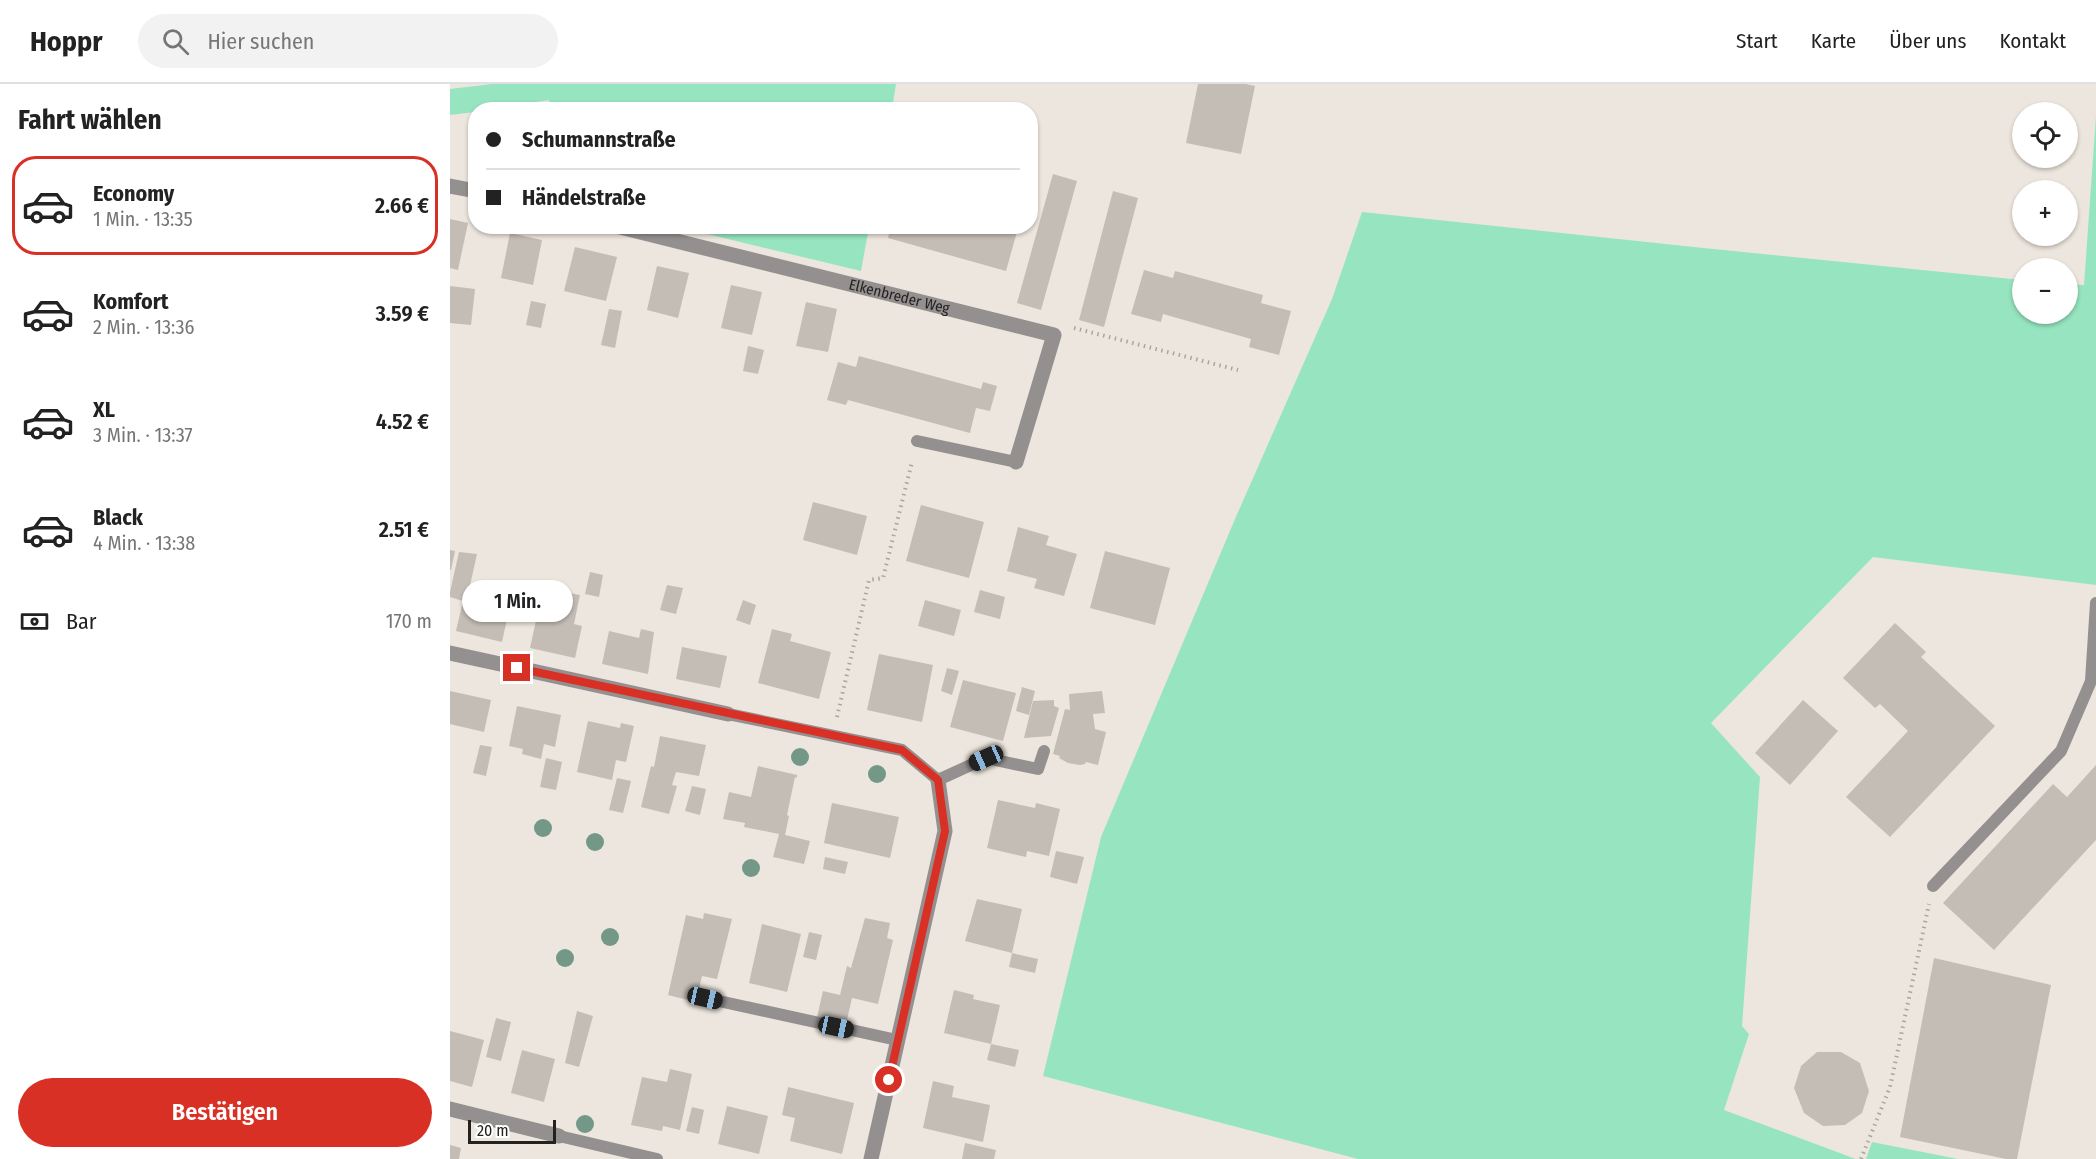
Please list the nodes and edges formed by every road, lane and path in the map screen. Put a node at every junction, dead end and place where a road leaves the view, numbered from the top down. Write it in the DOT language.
graph roads {
  1 [pos="450,186"];
  2 [pos="468,189"];
  3 [pos="648,234"];
  4 [pos="1072,328"];
  5 [pos="1238,370"];
  6 [pos="917,441"];
  7 [pos="1016,462"];
  8 [pos="2096,603"];
  9 [pos="450,653"];
  10 [pos="728,714"];
  11 [pos="832,736"];
  12 [pos="1044,751"];
  13 [pos="938,780"];
  14 [pos="1933,886"];
  15 [pos="705,998"];
  16 [pos="897,1040"];
  17 [pos="450,1109"];
  18 [pos="559,1136"];
  19 [pos="657,1159"];
  20 [pos="872,1159"];
  21 [pos="1861,1159"];
  1 -- 2 [label="street"];
  3 -- 7 [label="street, Elkenbreder Weg"];
  4 -- 5 [label="path"];
  6 -- 7 [label="lane"];
  6 -- 11 [label="path"];
  8 -- 14 [label="lane"];
  9 -- 10 [label="street"];
  10 -- 11 [label="lane"];
  11 -- 13 [label="lane"];
  12 -- 13 [label="lane"];
  13 -- 16 [label="street"];
  14 -- 21 [label="path"];
  15 -- 16 [label="lane"];
  16 -- 20 [label="street"];
  17 -- 18 [label="street"];
  18 -- 19 [label="lane"];
}
